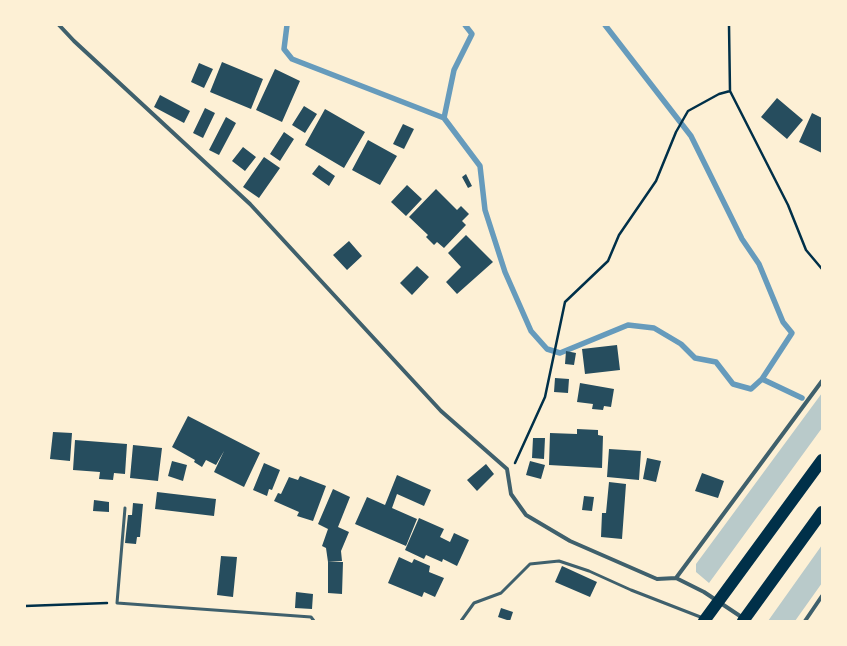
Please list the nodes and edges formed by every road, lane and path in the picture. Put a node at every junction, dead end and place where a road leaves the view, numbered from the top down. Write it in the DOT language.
graph roads {
  1 [pos="59,25"];
  2 [pos="729,25"];
  3 [pos="730,91"];
  4 [pos="822,269"];
  5 [pos="822,381"];
  6 [pos="822,460"];
  7 [pos="507,469"];
  8 [pos="125,508"];
  9 [pos="822,512"];
  10 [pos="676,578"];
  11 [pos="822,596"];
  12 [pos="117,603"];
  13 [pos="25,606"];
  14 [pos="747,618"];
  15 [pos="314,621"];
  16 [pos="461,621"];
  17 [pos="704,621"];
  18 [pos="710,621"];
  19 [pos="804,621"];
  1 -- 7 [label="street"];
  2 -- 3 [label="path"];
  3 -- 4 [label="path"];
  3 -- 7 [label="path"];
  5 -- 10 [label="street"];
  6 -- 17 [label="highway"];
  7 -- 10 [label="street"];
  8 -- 12 [label="lane"];
  9 -- 14 [label="highway"];
  10 -- 14 [label="street"];
  11 -- 19 [label="street"];
  12 -- 13 [label="path"];
  12 -- 15 [label="lane"];
  16 -- 18 [label="lane"];
}
